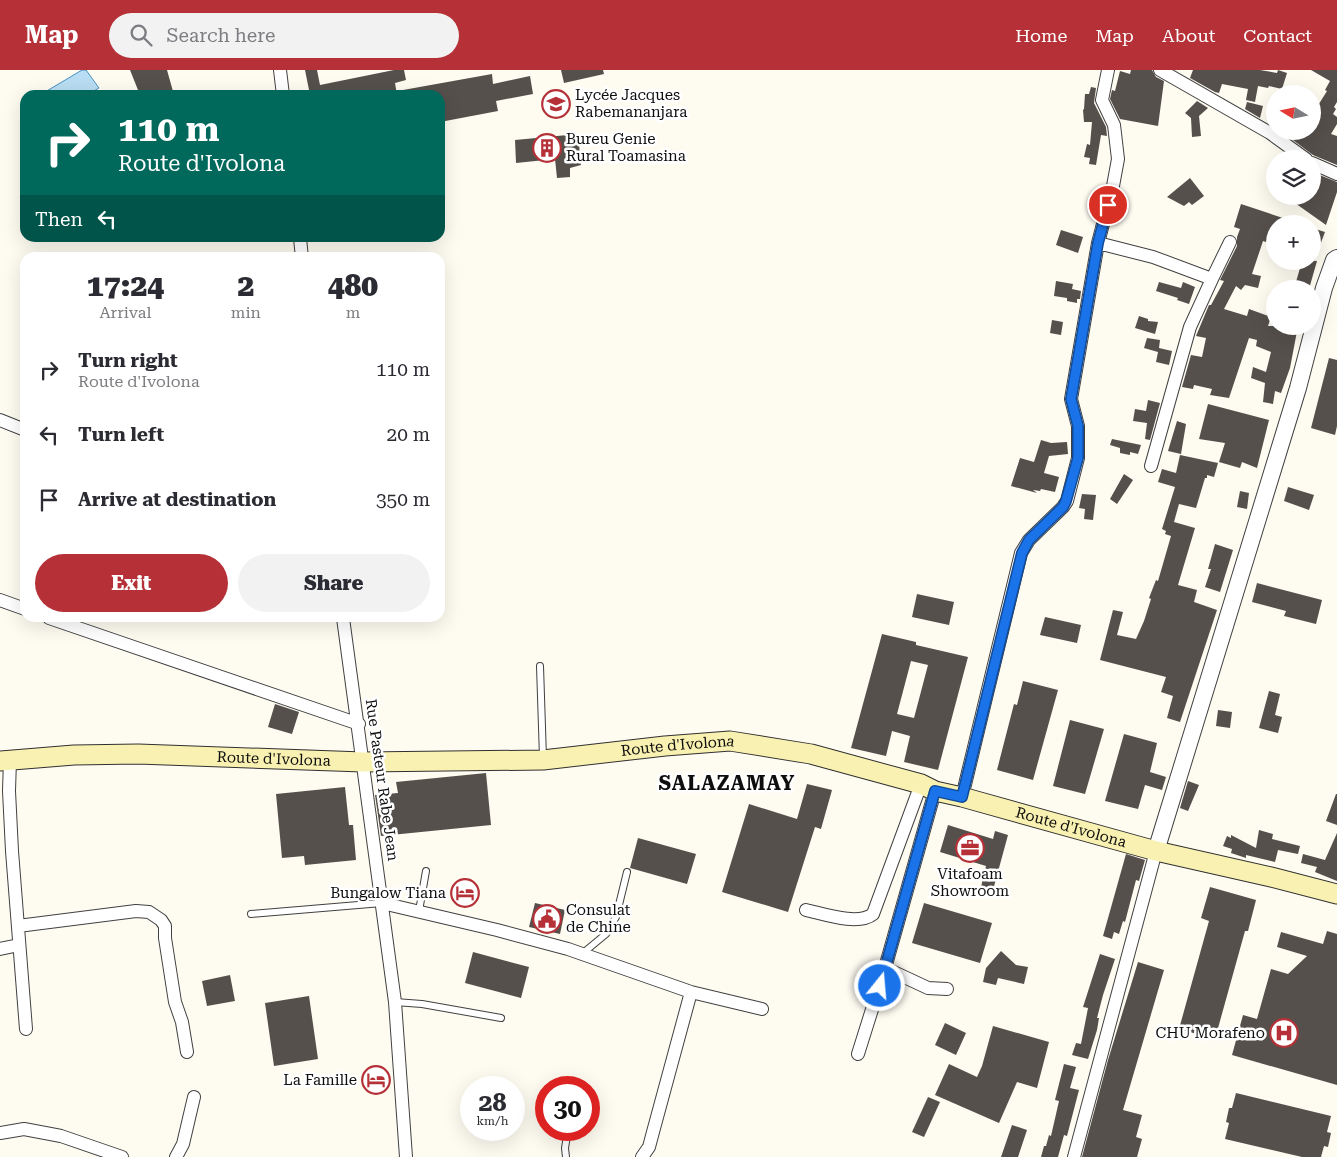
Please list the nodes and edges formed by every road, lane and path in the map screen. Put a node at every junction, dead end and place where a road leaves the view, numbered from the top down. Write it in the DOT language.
graph roads {
  1 [pos="280,70"];
  2 [pos="1108,70"];
  3 [pos="1160,70"];
  4 [pos="282,90"];
  5 [pos="1294,150"];
  6 [pos="1321,167"];
  7 [pos="1337,174"];
  8 [pos="1230,242"];
  9 [pos="1098,243"];
  10 [pos="1336,256"];
  11 [pos="1212,280"];
  12 [pos="0,420"];
  13 [pos="20,428"];
  14 [pos="1151,466"];
  15 [pos="0,600"];
  16 [pos="20,607"];
  17 [pos="61,622"];
  18 [pos="344,622"];
  19 [pos="540,666"];
  20 [pos="358,724"];
  21 [pos="543,760"];
  22 [pos="5,761"];
  23 [pos="364,762"];
  24 [pos="928,788"];
  25 [pos="962,797"];
  26 [pos="1156,851"];
  27 [pos="426,871"];
  28 [pos="627,872"];
  29 [pos="1337,894"];
  30 [pos="382,903"];
  31 [pos="806,910"];
  32 [pos="419,911"];
  33 [pos="251,914"];
  34 [pos="18,926"];
  35 [pos="19,945"];
  36 [pos="0,949"];
  37 [pos="582,954"];
  38 [pos="885,968"];
  39 [pos="947,989"];
  40 [pos="691,992"];
  41 [pos="395,1002"];
  42 [pos="762,1009"];
  43 [pos="502,1018"];
  44 [pos="26,1029"];
  45 [pos="187,1052"];
  46 [pos="858,1054"];
  47 [pos="194,1096"];
  48 [pos="0,1133"];
  49 [pos="566,1141"];
  50 [pos="122,1157"];
  51 [pos="176,1157"];
  52 [pos="406,1157"];
  53 [pos="566,1157"];
  54 [pos="642,1157"];
  55 [pos="1074,1157"];
  1 -- 4 [label="street"];
  2 -- 9 [label="street"];
  3 -- 5 [label="street"];
  6 -- 7 [label="street"];
  8 -- 11 [label="street"];
  9 -- 11 [label="street"];
  9 -- 25 [label="street"];
  10 -- 26 [label="street"];
  11 -- 14 [label="street"];
  12 -- 13 [label="street"];
  15 -- 16 [label="street"];
  17 -- 20 [label="street"];
  18 -- 20 [label="street, Rue Pasteur Rabe Jean"];
  19 -- 21 [label="lane"];
  20 -- 23 [label="street, Rue Pasteur Rabe Jean"];
  21 -- 23 [label="main road, Route d'Ivolona"];
  21 -- 24 [label="main road, Route d'Ivolona"];
  22 -- 23 [label="main road, Route d'Ivolona"];
  22 -- 34 [label="street"];
  23 -- 30 [label="street, Rue Pasteur Rabe Jean"];
  24 -- 25 [label="main road, Route d'Ivolona"];
  24 -- 31 [label="street"];
  24 -- 38 [label="street"];
  25 -- 26 [label="main road, Route d'Ivolona"];
  26 -- 29 [label="main road, Route d'Ivolona"];
  26 -- 55 [label="street"];
  27 -- 32 [label="lane"];
  28 -- 37 [label="lane"];
  30 -- 32 [label="street"];
  30 -- 33 [label="lane"];
  30 -- 41 [label="street, Rue Pasteur Rabe Jean"];
  32 -- 37 [label="street"];
  34 -- 35 [label="street"];
  34 -- 45 [label="street"];
  35 -- 36 [label="street"];
  35 -- 44 [label="street"];
  37 -- 40 [label="street"];
  38 -- 39 [label="street"];
  38 -- 46 [label="street"];
  40 -- 42 [label="street"];
  40 -- 54 [label="street"];
  41 -- 43 [label="lane"];
  41 -- 52 [label="street, Rue Pasteur Rabe Jean"];
  47 -- 51 [label="street"];
  48 -- 50 [label="street"];
  49 -- 53 [label="lane"];
}
